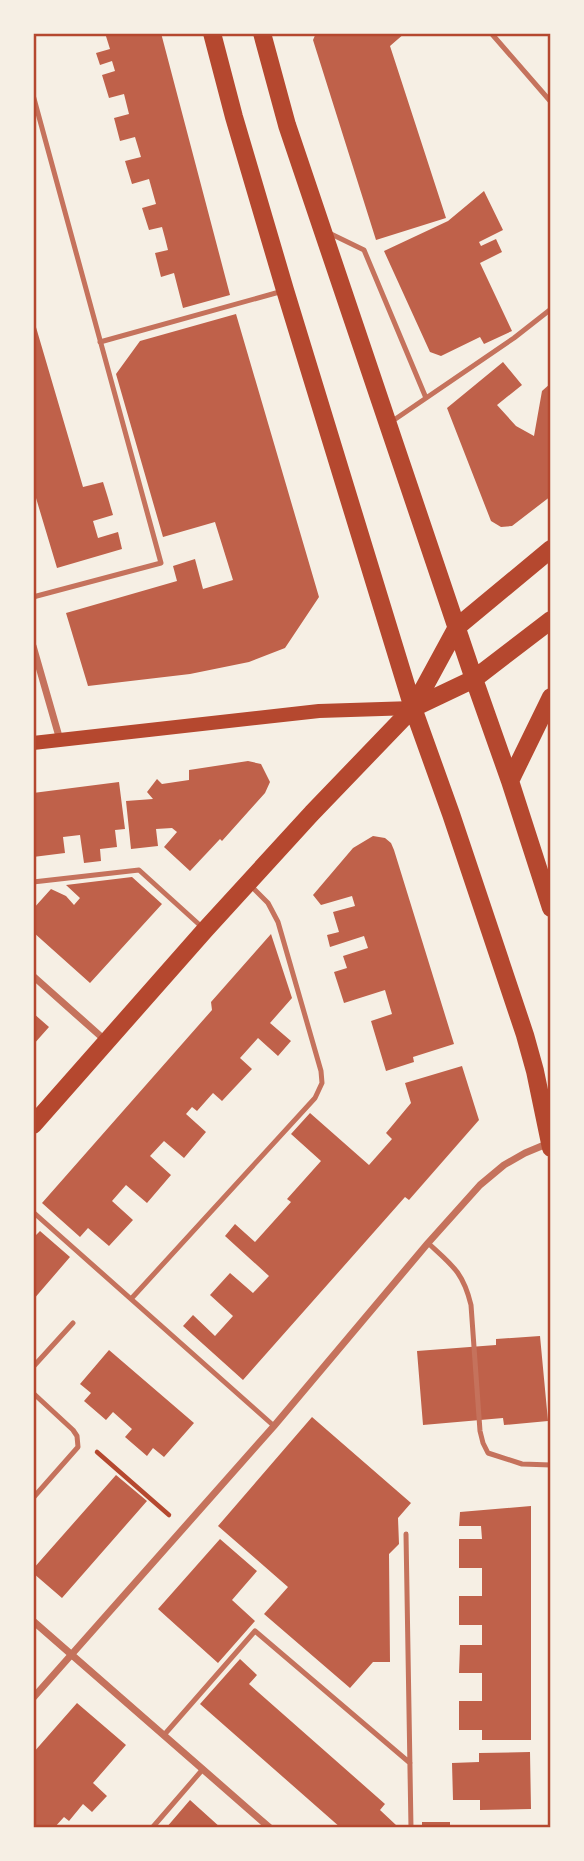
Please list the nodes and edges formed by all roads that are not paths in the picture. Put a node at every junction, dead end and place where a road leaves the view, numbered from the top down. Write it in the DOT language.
graph roads {
  1 [pos="212,33"];
  2 [pos="262,33"];
  3 [pos="491,33"];
  4 [pos="33,95"];
  5 [pos="551,102"];
  6 [pos="323,230"];
  7 [pos="285,290"];
  8 [pos="551,309"];
  9 [pos="100,342"];
  10 [pos="426,398"];
  11 [pos="389,424"];
  12 [pos="551,549"];
  13 [pos="33,597"];
  14 [pos="551,620"];
  15 [pos="457,627"];
  16 [pos="33,646"];
  17 [pos="474,679"];
  18 [pos="551,697"];
  19 [pos="413,708"];
  20 [pos="60,740"];
  21 [pos="33,743"];
  22 [pos="510,781"];
  23 [pos="33,882"];
  24 [pos="249,883"];
  25 [pos="551,908"];
  26 [pos="205,930"];
  27 [pos="33,976"];
  28 [pos="107,1041"];
  29 [pos="33,1125"];
  30 [pos="550,1145"];
  31 [pos="33,1212"];
  32 [pos="428,1243"];
  33 [pos="131,1300"];
  34 [pos="73,1323"];
  35 [pos="33,1367"];
  36 [pos="33,1393"];
  37 [pos="274,1426"];
  38 [pos="551,1465"];
  39 [pos="33,1498"];
  40 [pos="406,1534"];
  41 [pos="33,1621"];
  42 [pos="72,1655"];
  43 [pos="33,1698"];
  44 [pos="164,1735"];
  45 [pos="410,1763"];
  46 [pos="203,1769"];
  47 [pos="152,1828"];
  48 [pos="270,1828"];
  49 [pos="411,1828"];
  1 -- 7 [label="main road"];
  2 -- 6 [label="main road"];
  3 -- 5 [label="lane"];
  4 -- 9 [label="lane"];
  6 -- 10 [label="lane"];
  6 -- 11 [label="main road"];
  7 -- 9 [label="lane"];
  7 -- 19 [label="main road"];
  8 -- 10 [label="lane"];
  9 -- 13 [label="lane"];
  10 -- 11 [label="lane"];
  11 -- 15 [label="main road"];
  12 -- 15 [label="main road"];
  14 -- 17 [label="main road"];
  15 -- 17 [label="main road"];
  15 -- 19 [label="main road"];
  16 -- 20 [label="street"];
  17 -- 19 [label="main road"];
  17 -- 22 [label="main road"];
  18 -- 22 [label="main road"];
  19 -- 20 [label="main road"];
  19 -- 24 [label="main road"];
  19 -- 30 [label="main road"];
  20 -- 21 [label="main road"];
  22 -- 25 [label="main road"];
  23 -- 26 [label="lane"];
  24 -- 26 [label="main road"];
  24 -- 33 [label="lane"];
  26 -- 28 [label="main road"];
  27 -- 28 [label="street"];
  28 -- 29 [label="main road"];
  30 -- 32 [label="street"];
  31 -- 33 [label="lane"];
  32 -- 37 [label="street"];
  32 -- 38 [label="lane"];
  33 -- 37 [label="lane"];
  34 -- 35 [label="lane"];
  36 -- 39 [label="lane"];
  37 -- 42 [label="street"];
  40 -- 45 [label="lane"];
  41 -- 42 [label="street"];
  42 -- 43 [label="street"];
  42 -- 44 [label="street"];
  44 -- 45 [label="lane"];
  44 -- 46 [label="street"];
  45 -- 49 [label="lane"];
  46 -- 47 [label="lane"];
  46 -- 48 [label="street"];
}
